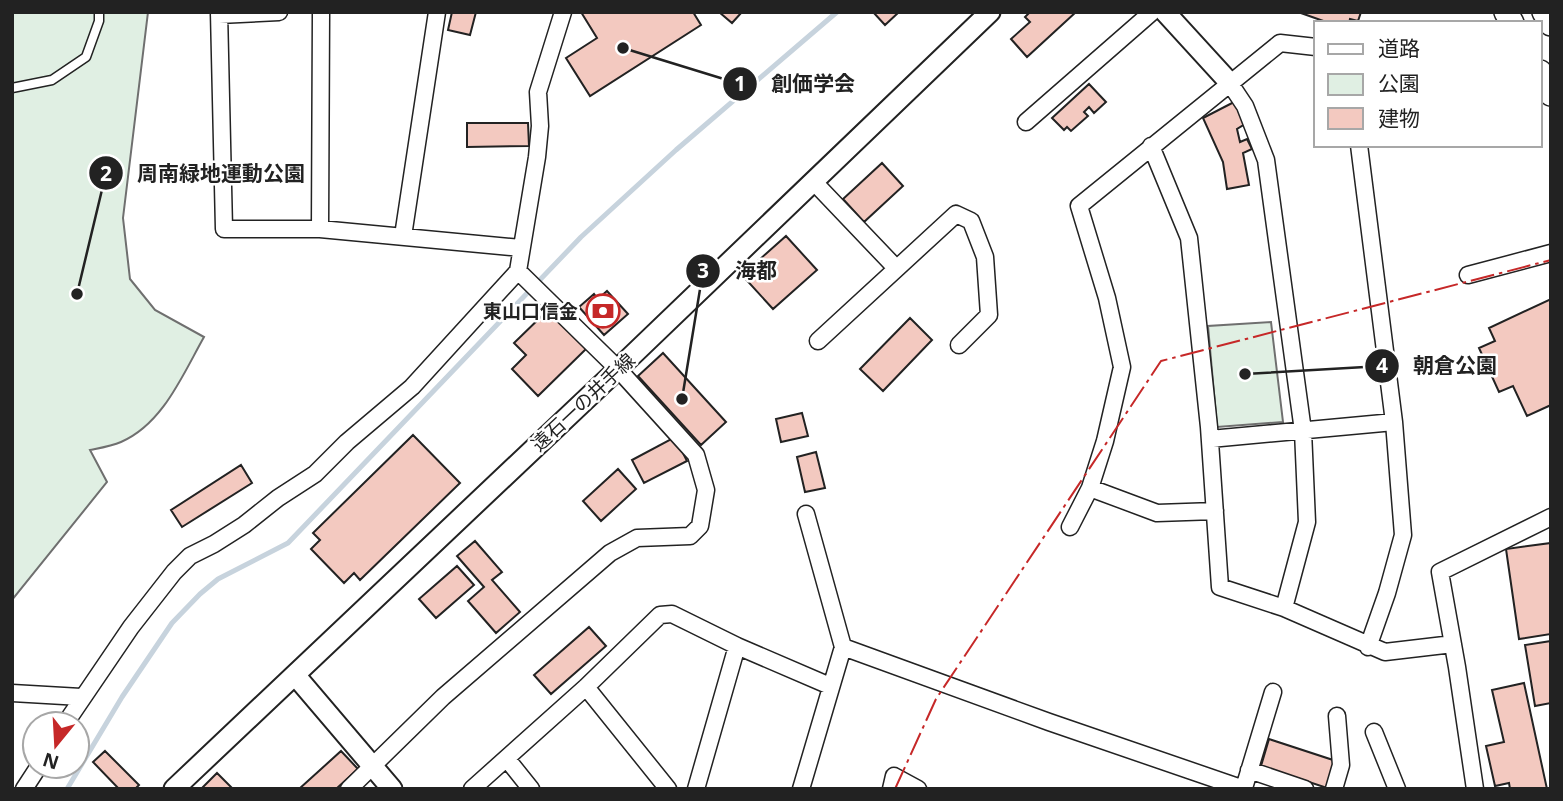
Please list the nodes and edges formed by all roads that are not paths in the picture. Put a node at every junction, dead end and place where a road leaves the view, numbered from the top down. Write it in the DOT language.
graph roads {
  1 [pos="99,12"];
  2 [pos="279,12"];
  3 [pos="321,12"];
  4 [pos="437,12"];
  5 [pos="563,12"];
  6 [pos="990,12"];
  7 [pos="1152,12"];
  8 [pos="1165,12"];
  9 [pos="1544,12"];
  10 [pos="219,14"];
  11 [pos="1551,24"];
  12 [pos="1314,47"];
  13 [pos="1542,76"];
  14 [pos="1229,82"];
  15 [pos="12,89"];
  16 [pos="1551,94"];
  17 [pos="1026,122"];
  18 [pos="1151,146"];
  19 [pos="1359,147"];
  20 [pos="814,182"];
  21 [pos="320,229"];
  22 [pos="403,236"];
  23 [pos="521,248"];
  24 [pos="1551,253"];
  25 [pos="896,268"];
  26 [pos="518,271"];
  27 [pos="1468,275"];
  28 [pos="818,341"];
  29 [pos="959,345"];
  30 [pos="618,369"];
  31 [pos="1394,422"];
  32 [pos="1303,431"];
  33 [pos="1210,439"];
  34 [pos="1090,488"];
  35 [pos="1215,511"];
  36 [pos="806,514"];
  37 [pos="1551,517"];
  38 [pos="1070,527"];
  39 [pos="1284,608"];
  40 [pos="1453,644"];
  41 [pos="1368,645"];
  42 [pos="737,646"];
  43 [pos="843,647"];
  44 [pos="296,675"];
  45 [pos="830,686"];
  46 [pos="586,687"];
  47 [pos="1273,692"];
  48 [pos="12,693"];
  49 [pos="81,697"];
  50 [pos="73,710"];
  51 [pos="1337,716"];
  52 [pos="1374,732"];
  53 [pos="507,759"];
  54 [pos="373,765"];
  55 [pos="1249,771"];
  56 [pos="1244,788"];
  57 [pos="174,789"];
  58 [pos="349,789"];
  59 [pos="392,789"];
  60 [pos="472,789"];
  61 [pos="531,789"];
  62 [pos="668,789"];
  63 [pos="696,789"];
  64 [pos="801,789"];
  65 [pos="891,789"];
  66 [pos="918,789"];
  67 [pos="1306,789"];
  68 [pos="1334,789"];
  69 [pos="1397,789"];
  70 [pos="1475,789"];
  1 -- 15 [label="lane"];
  2 -- 10 [label="street"];
  3 -- 21 [label="street"];
  4 -- 22 [label="street"];
  5 -- 23 [label="street"];
  6 -- 20 [label="street, 遠石一の井手線"];
  7 -- 17 [label="street"];
  8 -- 14 [label="street"];
  9 -- 11 [label="main road"];
  10 -- 21 [label="street"];
  12 -- 14 [label="street"];
  13 -- 16 [label="main road"];
  14 -- 18 [label="street"];
  14 -- 32 [label="street"];
  18 -- 33 [label="street"];
  18 -- 34 [label="street"];
  19 -- 31 [label="street"];
  20 -- 25 [label="street"];
  20 -- 30 [label="street, 遠石一の井手線"];
  21 -- 22 [label="street"];
  22 -- 23 [label="street"];
  23 -- 26 [label="street"];
  24 -- 27 [label="street"];
  25 -- 28 [label="street"];
  25 -- 29 [label="street"];
  26 -- 30 [label="street"];
  26 -- 49 [label="street"];
  30 -- 44 [label="street, 遠石一の井手線"];
  30 -- 54 [label="street"];
  31 -- 32 [label="street"];
  31 -- 41 [label="street"];
  32 -- 33 [label="street"];
  32 -- 39 [label="street"];
  33 -- 35 [label="street"];
  34 -- 35 [label="street"];
  34 -- 38 [label="street"];
  35 -- 39 [label="street"];
  36 -- 43 [label="street"];
  37 -- 40 [label="street"];
  39 -- 41 [label="street"];
  40 -- 41 [label="street"];
  40 -- 70 [label="street"];
  42 -- 45 [label="street"];
  42 -- 46 [label="street"];
  42 -- 63 [label="street"];
  43 -- 45 [label="street"];
  43 -- 56 [label="street"];
  44 -- 54 [label="street"];
  44 -- 57 [label="street, 遠石一の井手線"];
  45 -- 64 [label="street"];
  46 -- 53 [label="street"];
  46 -- 62 [label="street"];
  47 -- 55 [label="street"];
  48 -- 49 [label="street"];
  49 -- 50 [label="street"];
  51 -- 68 [label="street"];
  52 -- 69 [label="street"];
  53 -- 60 [label="street"];
  53 -- 61 [label="street"];
  54 -- 58 [label="street"];
  54 -- 59 [label="street"];
  55 -- 56 [label="street"];
  55 -- 67 [label="street"];
  65 -- 66 [label="street"];
}
